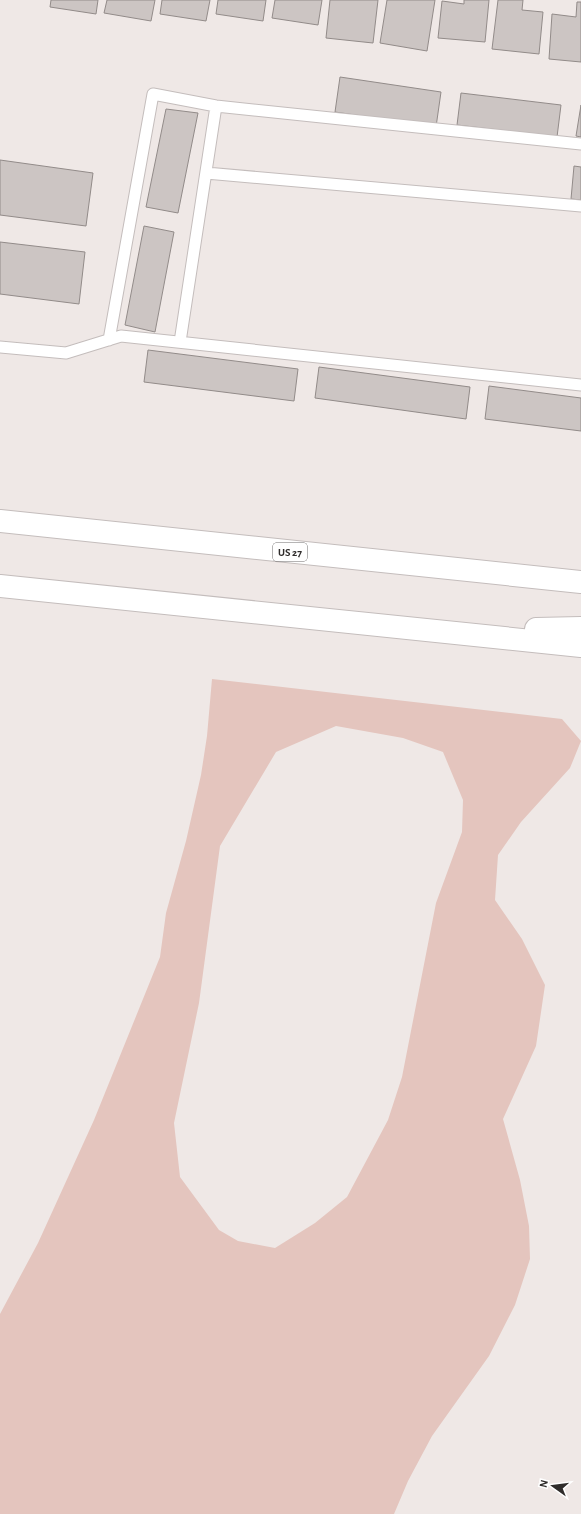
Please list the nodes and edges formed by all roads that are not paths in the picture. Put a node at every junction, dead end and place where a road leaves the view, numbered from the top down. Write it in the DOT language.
graph roads {
  1 [pos="216,106"];
  2 [pos="581,144"];
  3 [pos="206,173"];
  4 [pos="581,206"];
  5 [pos="109,340"];
  6 [pos="180,342"];
  7 [pos="0,347"];
  8 [pos="581,384"];
  9 [pos="0,521"];
  10 [pos="581,582"];
  11 [pos="0,586"];
  12 [pos="581,628"];
  13 [pos="442,632"];
  14 [pos="581,646"];
  1 -- 2 [label="lane"];
  1 -- 3 [label="lane"];
  1 -- 5 [label="lane"];
  3 -- 4 [label="lane"];
  3 -- 6 [label="lane"];
  5 -- 6 [label="lane"];
  5 -- 7 [label="lane"];
  6 -- 8 [label="lane"];
  9 -- 10 [label="highway, US 27"];
  11 -- 13 [label="highway"];
  12 -- 13 [label="highway"];
  13 -- 14 [label="highway"];
}
